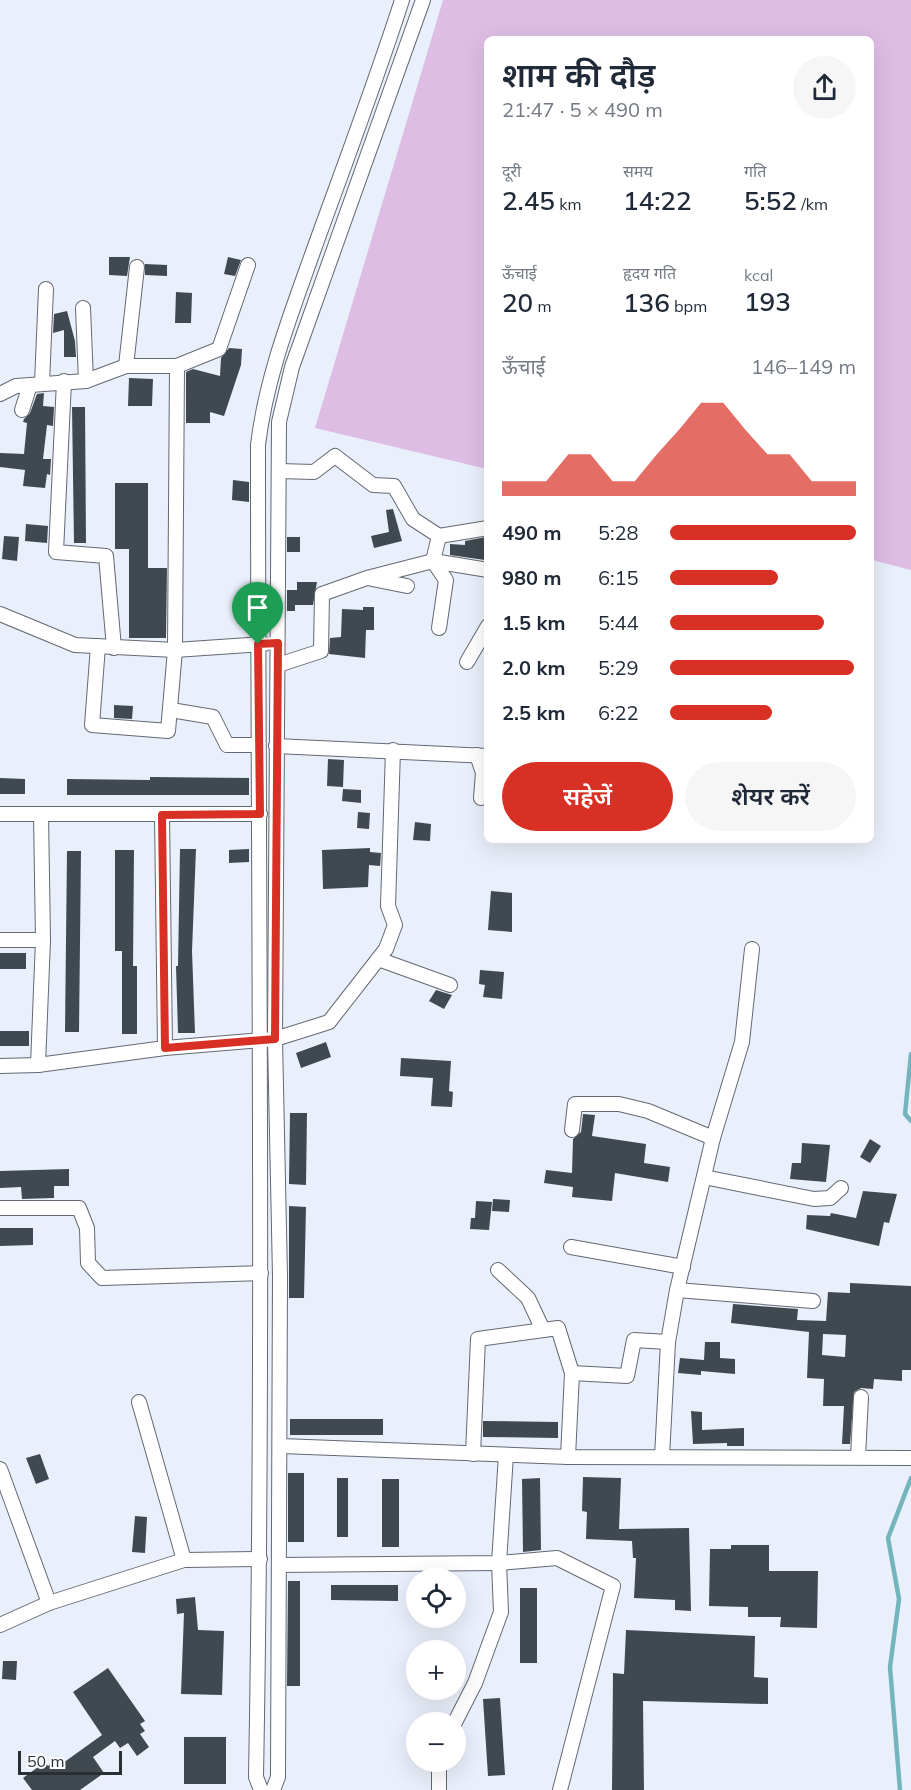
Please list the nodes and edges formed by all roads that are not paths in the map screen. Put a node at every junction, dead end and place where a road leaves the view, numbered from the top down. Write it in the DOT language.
graph roads {
  1 [pos="402,0"];
  2 [pos="423,0"];
  3 [pos="249,265"];
  4 [pos="137,267"];
  5 [pos="46,289"];
  6 [pos="82,308"];
  7 [pos="126,366"];
  8 [pos="177,366"];
  9 [pos="64,381"];
  10 [pos="86,381"];
  11 [pos="36,384"];
  12 [pos="0,394"];
  13 [pos="22,410"];
  14 [pos="279,471"];
  15 [pos="484,529"];
  16 [pos="439,536"];
  17 [pos="433,561"];
  18 [pos="484,569"];
  19 [pos="366,578"];
  20 [pos="406,586"];
  21 [pos="0,614"];
  22 [pos="439,628"];
  23 [pos="484,633"];
  24 [pos="278,643"];
  25 [pos="258,644"];
  26 [pos="98,646"];
  27 [pos="114,648"];
  28 [pos="175,650"];
  29 [pos="467,662"];
  30 [pos="278,665"];
  31 [pos="171,710"];
  32 [pos="257,745"];
  33 [pos="276,746"];
  34 [pos="393,750"];
  35 [pos="482,756"];
  36 [pos="481,798"];
  37 [pos="0,814"];
  38 [pos="41,814"];
  39 [pos="260,814"];
  40 [pos="162,815"];
  41 [pos="0,940"];
  42 [pos="43,940"];
  43 [pos="752,949"];
  44 [pos="378,959"];
  45 [pos="450,985"];
  46 [pos="275,1039"];
  47 [pos="258,1041"];
  48 [pos="165,1048"];
  49 [pos="38,1065"];
  50 [pos="0,1066"];
  51 [pos="572,1130"];
  52 [pos="713,1138"];
  53 [pos="704,1177"];
  54 [pos="841,1188"];
  55 [pos="0,1208"];
  56 [pos="571,1247"];
  57 [pos="683,1267"];
  58 [pos="498,1270"];
  59 [pos="261,1273"];
  60 [pos="677,1290"];
  61 [pos="813,1301"];
  62 [pos="543,1330"];
  63 [pos="668,1342"];
  64 [pos="572,1373"];
  65 [pos="861,1397"];
  66 [pos="139,1402"];
  67 [pos="281,1446"];
  68 [pos="473,1455"];
  69 [pos="507,1455"];
  70 [pos="568,1457"];
  71 [pos="662,1457"];
  72 [pos="858,1457"];
  73 [pos="911,1458"];
  74 [pos="0,1468"];
  75 [pos="260,1559"];
  76 [pos="184,1560"];
  77 [pos="499,1563"];
  78 [pos="279,1565"];
  79 [pos="49,1603"];
  80 [pos="0,1625"];
  81 [pos="460,1712"];
  82 [pos="439,1772"];
  83 [pos="261,1790"];
  84 [pos="273,1790"];
  85 [pos="439,1790"];
  86 [pos="560,1790"];
  1 -- 25 [label="street"];
  2 -- 14 [label="street"];
  3 -- 8 [label="street"];
  4 -- 7 [label="street"];
  5 -- 11 [label="street"];
  6 -- 10 [label="street"];
  7 -- 8 [label="street"];
  7 -- 10 [label="street"];
  8 -- 28 [label="street"];
  9 -- 10 [label="street"];
  9 -- 11 [label="street"];
  9 -- 27 [label="street"];
  11 -- 12 [label="street"];
  11 -- 13 [label="street"];
  14 -- 16 [label="street"];
  14 -- 24 [label="street"];
  15 -- 16 [label="street"];
  16 -- 17 [label="street"];
  17 -- 18 [label="street"];
  17 -- 19 [label="street"];
  17 -- 22 [label="street"];
  19 -- 20 [label="street"];
  19 -- 30 [label="street"];
  21 -- 26 [label="street"];
  23 -- 29 [label="street"];
  24 -- 25 [label="street"];
  24 -- 30 [label="street"];
  25 -- 28 [label="street"];
  25 -- 32 [label="street"];
  26 -- 27 [label="street"];
  26 -- 31 [label="street"];
  27 -- 28 [label="street"];
  28 -- 31 [label="street"];
  30 -- 33 [label="street"];
  31 -- 32 [label="street"];
  32 -- 39 [label="street"];
  33 -- 34 [label="street"];
  33 -- 46 [label="street"];
  34 -- 35 [label="street"];
  34 -- 44 [label="street"];
  35 -- 36 [label="street"];
  37 -- 38 [label="street"];
  38 -- 40 [label="street"];
  38 -- 42 [label="street"];
  39 -- 40 [label="street"];
  39 -- 47 [label="street"];
  40 -- 48 [label="street"];
  41 -- 42 [label="street"];
  42 -- 49 [label="street"];
  43 -- 52 [label="street"];
  44 -- 45 [label="street"];
  44 -- 46 [label="street"];
  46 -- 47 [label="street"];
  46 -- 67 [label="street"];
  47 -- 48 [label="street"];
  47 -- 59 [label="street"];
  48 -- 49 [label="street"];
  49 -- 50 [label="street"];
  51 -- 52 [label="street"];
  52 -- 53 [label="street"];
  53 -- 54 [label="street"];
  53 -- 57 [label="street"];
  55 -- 59 [label="street"];
  56 -- 57 [label="street"];
  57 -- 60 [label="street"];
  58 -- 62 [label="street"];
  59 -- 75 [label="street"];
  60 -- 61 [label="street"];
  60 -- 63 [label="street"];
  62 -- 64 [label="street"];
  62 -- 68 [label="street"];
  63 -- 64 [label="street"];
  63 -- 71 [label="street"];
  64 -- 70 [label="street"];
  65 -- 72 [label="street"];
  66 -- 76 [label="street"];
  67 -- 68 [label="street"];
  67 -- 78 [label="street"];
  68 -- 69 [label="street"];
  69 -- 70 [label="street"];
  69 -- 77 [label="street"];
  70 -- 71 [label="street"];
  71 -- 72 [label="street"];
  72 -- 73 [label="street"];
  74 -- 79 [label="street"];
  75 -- 76 [label="street"];
  75 -- 83 [label="street"];
  76 -- 79 [label="street"];
  77 -- 78 [label="street"];
  77 -- 81 [label="street"];
  77 -- 86 [label="street"];
  78 -- 84 [label="street"];
  79 -- 80 [label="street"];
  82 -- 85 [label="street"];
}
